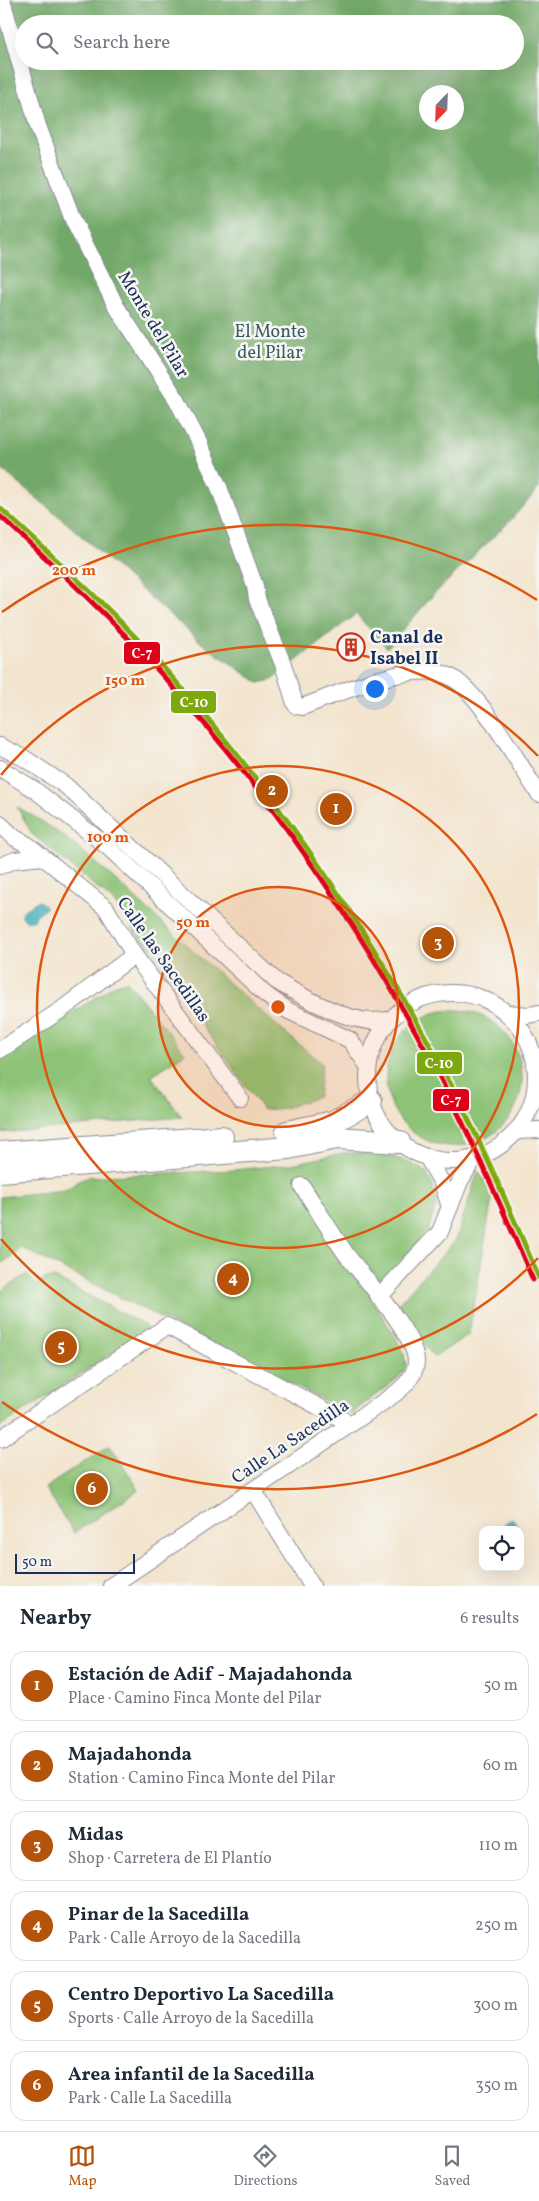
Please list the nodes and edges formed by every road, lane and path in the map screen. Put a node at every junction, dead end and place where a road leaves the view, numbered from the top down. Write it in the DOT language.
graph roads {
  1 [pos="2,0"];
  2 [pos="15,46"];
  3 [pos="22,70"];
  4 [pos="0,746"];
  5 [pos="0,768"];
  6 [pos="539,794"];
  7 [pos="6,834"];
  8 [pos="42,856"];
  9 [pos="2,865"];
  10 [pos="134,955"];
  11 [pos="508,1013"];
  12 [pos="539,1013"];
  13 [pos="390,1020"];
  14 [pos="0,1050"];
  15 [pos="537,1055"];
  16 [pos="368,1066"];
  17 [pos="538,1085"];
  18 [pos="240,1098"];
  19 [pos="372,1101"];
  20 [pos="539,1130"];
  21 [pos="517,1131"];
  22 [pos="399,1142"];
  23 [pos="0,1153"];
  24 [pos="427,1157"];
  25 [pos="474,1158"];
  26 [pos="0,1172"];
  27 [pos="302,1186"];
  28 [pos="450,1207"];
  29 [pos="379,1296"];
  30 [pos="351,1424"];
  31 [pos="0,1439"];
  32 [pos="253,1490"];
  33 [pos="111,1586"];
  34 [pos="312,1586"];
  1 -- 2 [label="street, Monte del Pilar"];
  3 -- 6 [label="street, Monte del Pilar"];
  4 -- 13 [label="street"];
  5 -- 16 [label="street"];
  7 -- 8 [label="street, Calle las Sacedillas"];
  7 -- 9 [label="street"];
  8 -- 9 [label="street"];
  8 -- 10 [label="street, Calle las Sacedillas"];
  10 -- 14 [label="street"];
  10 -- 18 [label="street, Calle las Sacedillas"];
  11 -- 12 [label="street"];
  11 -- 13 [label="street"];
  11 -- 15 [label="street"];
  13 -- 16 [label="street"];
  15 -- 17 [label="street"];
  16 -- 19 [label="street"];
  17 -- 21 [label="street"];
  19 -- 22 [label="street"];
  19 -- 23 [label="highway"];
  20 -- 21 [label="street"];
  21 -- 25 [label="street"];
  22 -- 24 [label="street"];
  22 -- 26 [label="highway"];
  24 -- 25 [label="street"];
  24 -- 28 [label="street"];
  25 -- 28 [label="street"];
  27 -- 29 [label="street, Calle La Sacedilla"];
  28 -- 29 [label="street"];
  29 -- 30 [label="street, Calle La Sacedilla"];
  30 -- 31 [label="street"];
  30 -- 32 [label="street, Calle La Sacedilla"];
  32 -- 33 [label="street, Calle La Sacedilla"];
  32 -- 34 [label="street"];
}
